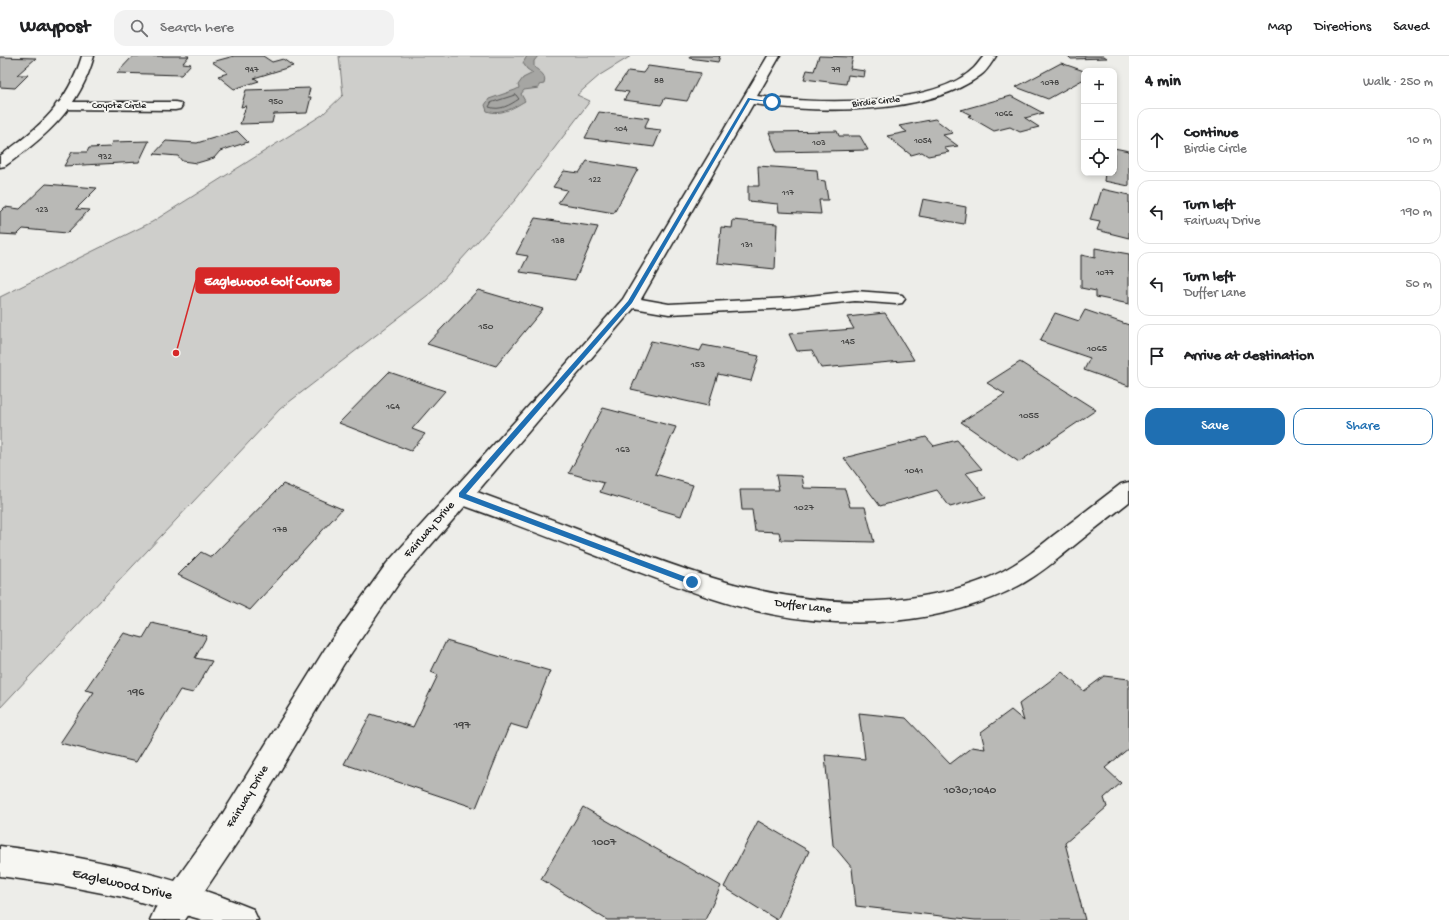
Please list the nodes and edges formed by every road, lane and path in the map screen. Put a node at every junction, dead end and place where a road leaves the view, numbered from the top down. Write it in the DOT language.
graph roads {
  1 [pos="88,56"];
  2 [pos="774,56"];
  3 [pos="990,56"];
  4 [pos="748,99"];
  5 [pos="62,106"];
  6 [pos="175,106"];
  7 [pos="0,163"];
  8 [pos="896,299"];
  9 [pos="630,302"];
  10 [pos="1129,490"];
  11 [pos="461,495"];
  12 [pos="0,861"];
  13 [pos="174,909"];
  14 [pos="242,920"];
  1 -- 5 [label="street"];
  2 -- 4 [label="street, Fairway Drive"];
  3 -- 4 [label="street, Birdie Circle"];
  4 -- 9 [label="street, Fairway Drive"];
  5 -- 6 [label="street, Coyote Circle"];
  5 -- 7 [label="street"];
  8 -- 9 [label="street"];
  9 -- 11 [label="street, Fairway Drive"];
  10 -- 11 [label="street, Duffer Lane"];
  11 -- 13 [label="street, Fairway Drive"];
  12 -- 13 [label="street, Eaglewood Drive"];
  13 -- 14 [label="street, Eaglewood Drive"];
}
